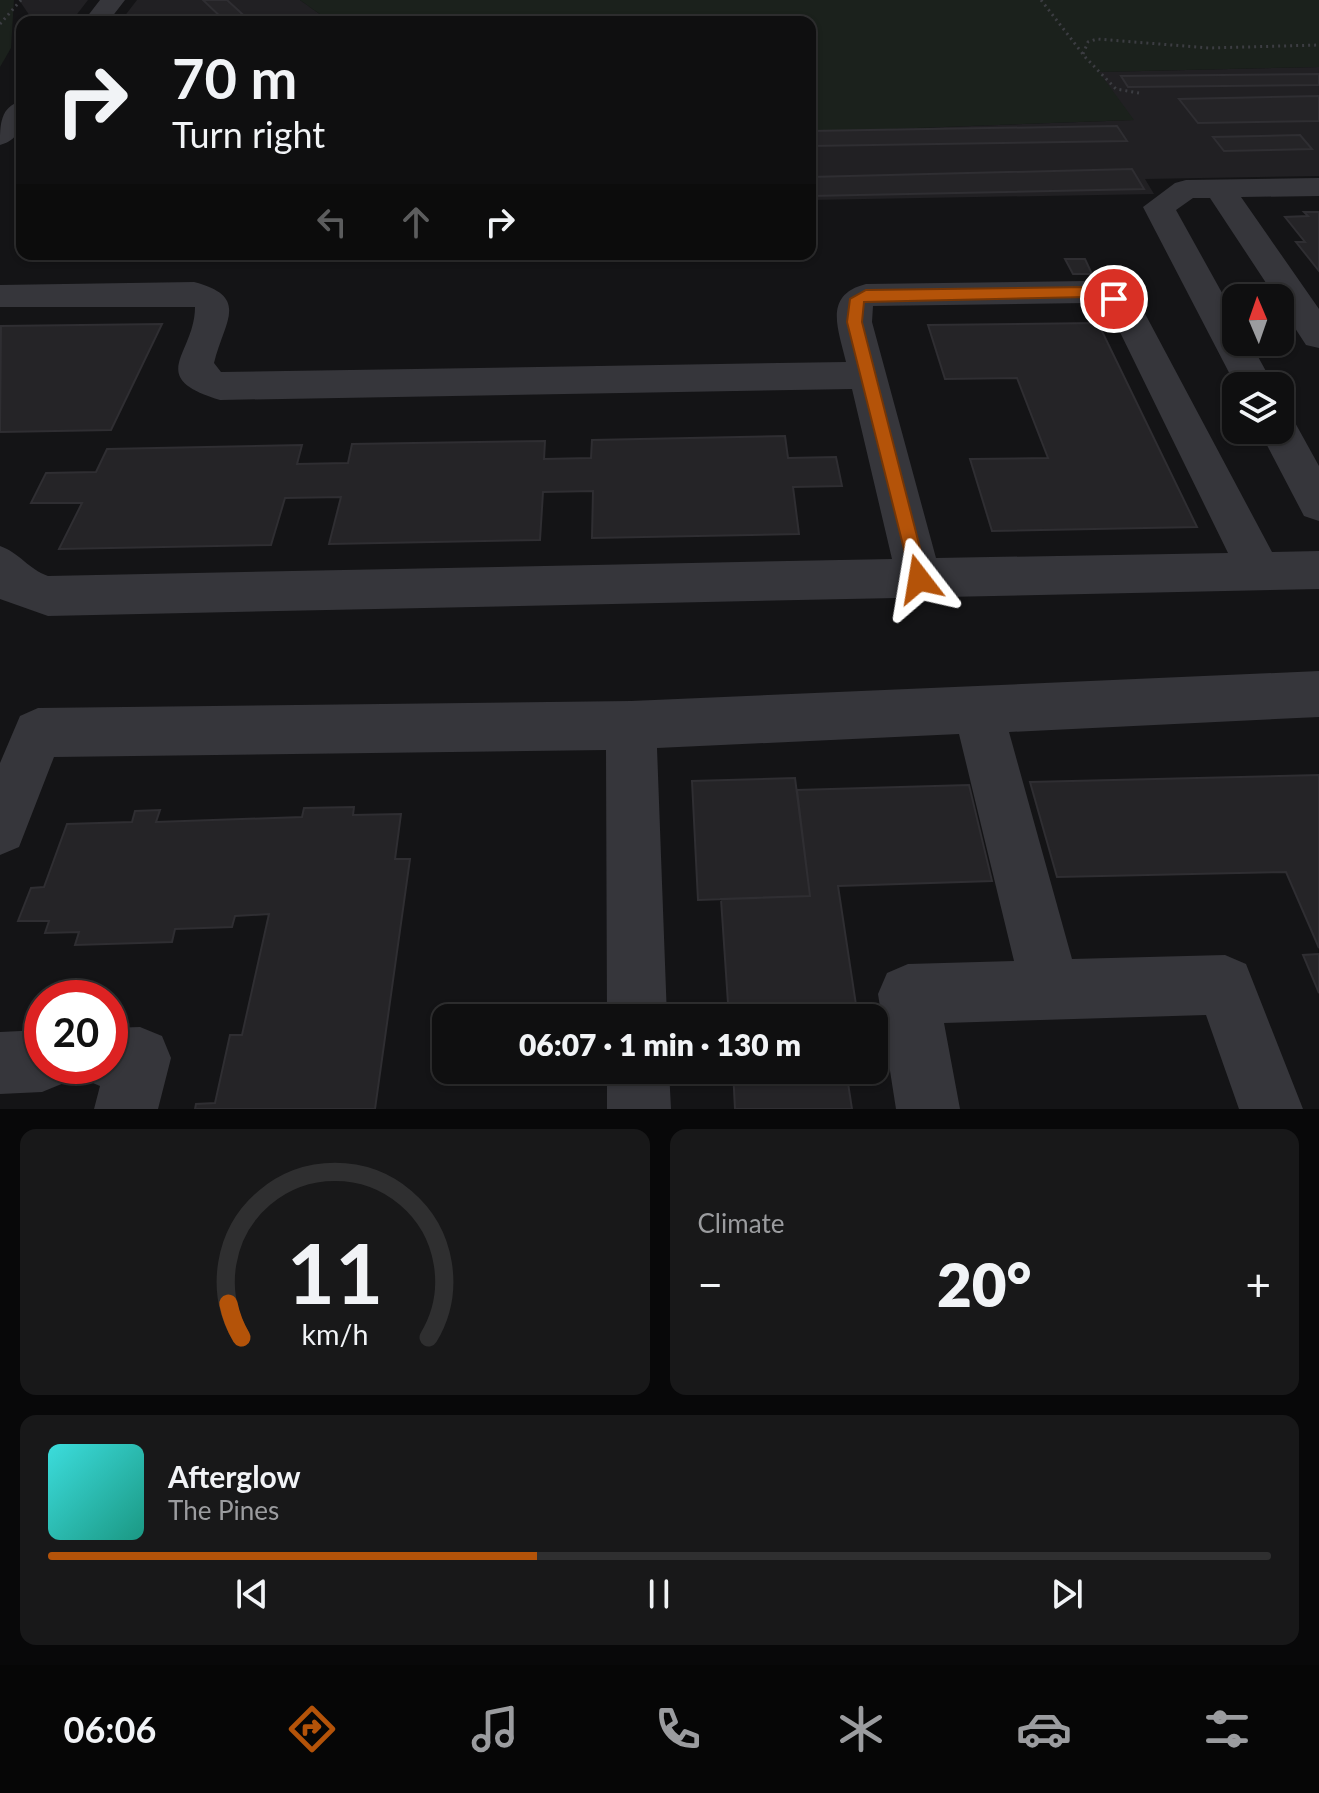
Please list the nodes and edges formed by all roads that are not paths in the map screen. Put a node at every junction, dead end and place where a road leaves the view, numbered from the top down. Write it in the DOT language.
graph roads {
  1 [pos="113,0"];
  2 [pos="100,16"];
  3 [pos="16,116"];
  4 [pos="0,136"];
  5 [pos="1319,187"];
  6 [pos="1219,188"];
  7 [pos="0,296"];
  8 [pos="1319,336"];
  9 [pos="1247,372"];
  10 [pos="868,375"];
  11 [pos="1287,444"];
  12 [pos="1319,504"];
  13 [pos="0,565"];
  14 [pos="1258,569"];
  15 [pos="1319,570"];
  16 [pos="919,579"];
  17 [pos="1319,694"];
  18 [pos="978,710"];
  19 [pos="631,725"];
  20 [pos="0,828"];
  21 [pos="1051,990"];
  22 [pos="637,1004"];
  23 [pos="128,1058"];
  24 [pos="24,1062"];
  25 [pos="0,1063"];
  26 [pos="638,1084"];
  27 [pos="126,1109"];
  28 [pos="639,1109"];
  29 [pos="928,1109"];
  30 [pos="1271,1109"];
  1 -- 2 [label="street"];
  3 -- 4 [label="street"];
  5 -- 6 [label="street"];
  6 -- 8 [label="street"];
  6 -- 9 [label="street"];
  7 -- 10 [label="street"];
  10 -- 14 [label="street"];
  10 -- 16 [label="street"];
  11 -- 12 [label="street"];
  13 -- 16 [label="street"];
  14 -- 15 [label="street"];
  14 -- 16 [label="street"];
  17 -- 18 [label="street"];
  18 -- 19 [label="street"];
  18 -- 21 [label="street"];
  19 -- 20 [label="street"];
  19 -- 22 [label="street"];
  21 -- 29 [label="street"];
  21 -- 30 [label="street"];
  23 -- 27 [label="street"];
  24 -- 25 [label="street"];
  26 -- 28 [label="street"];
}
